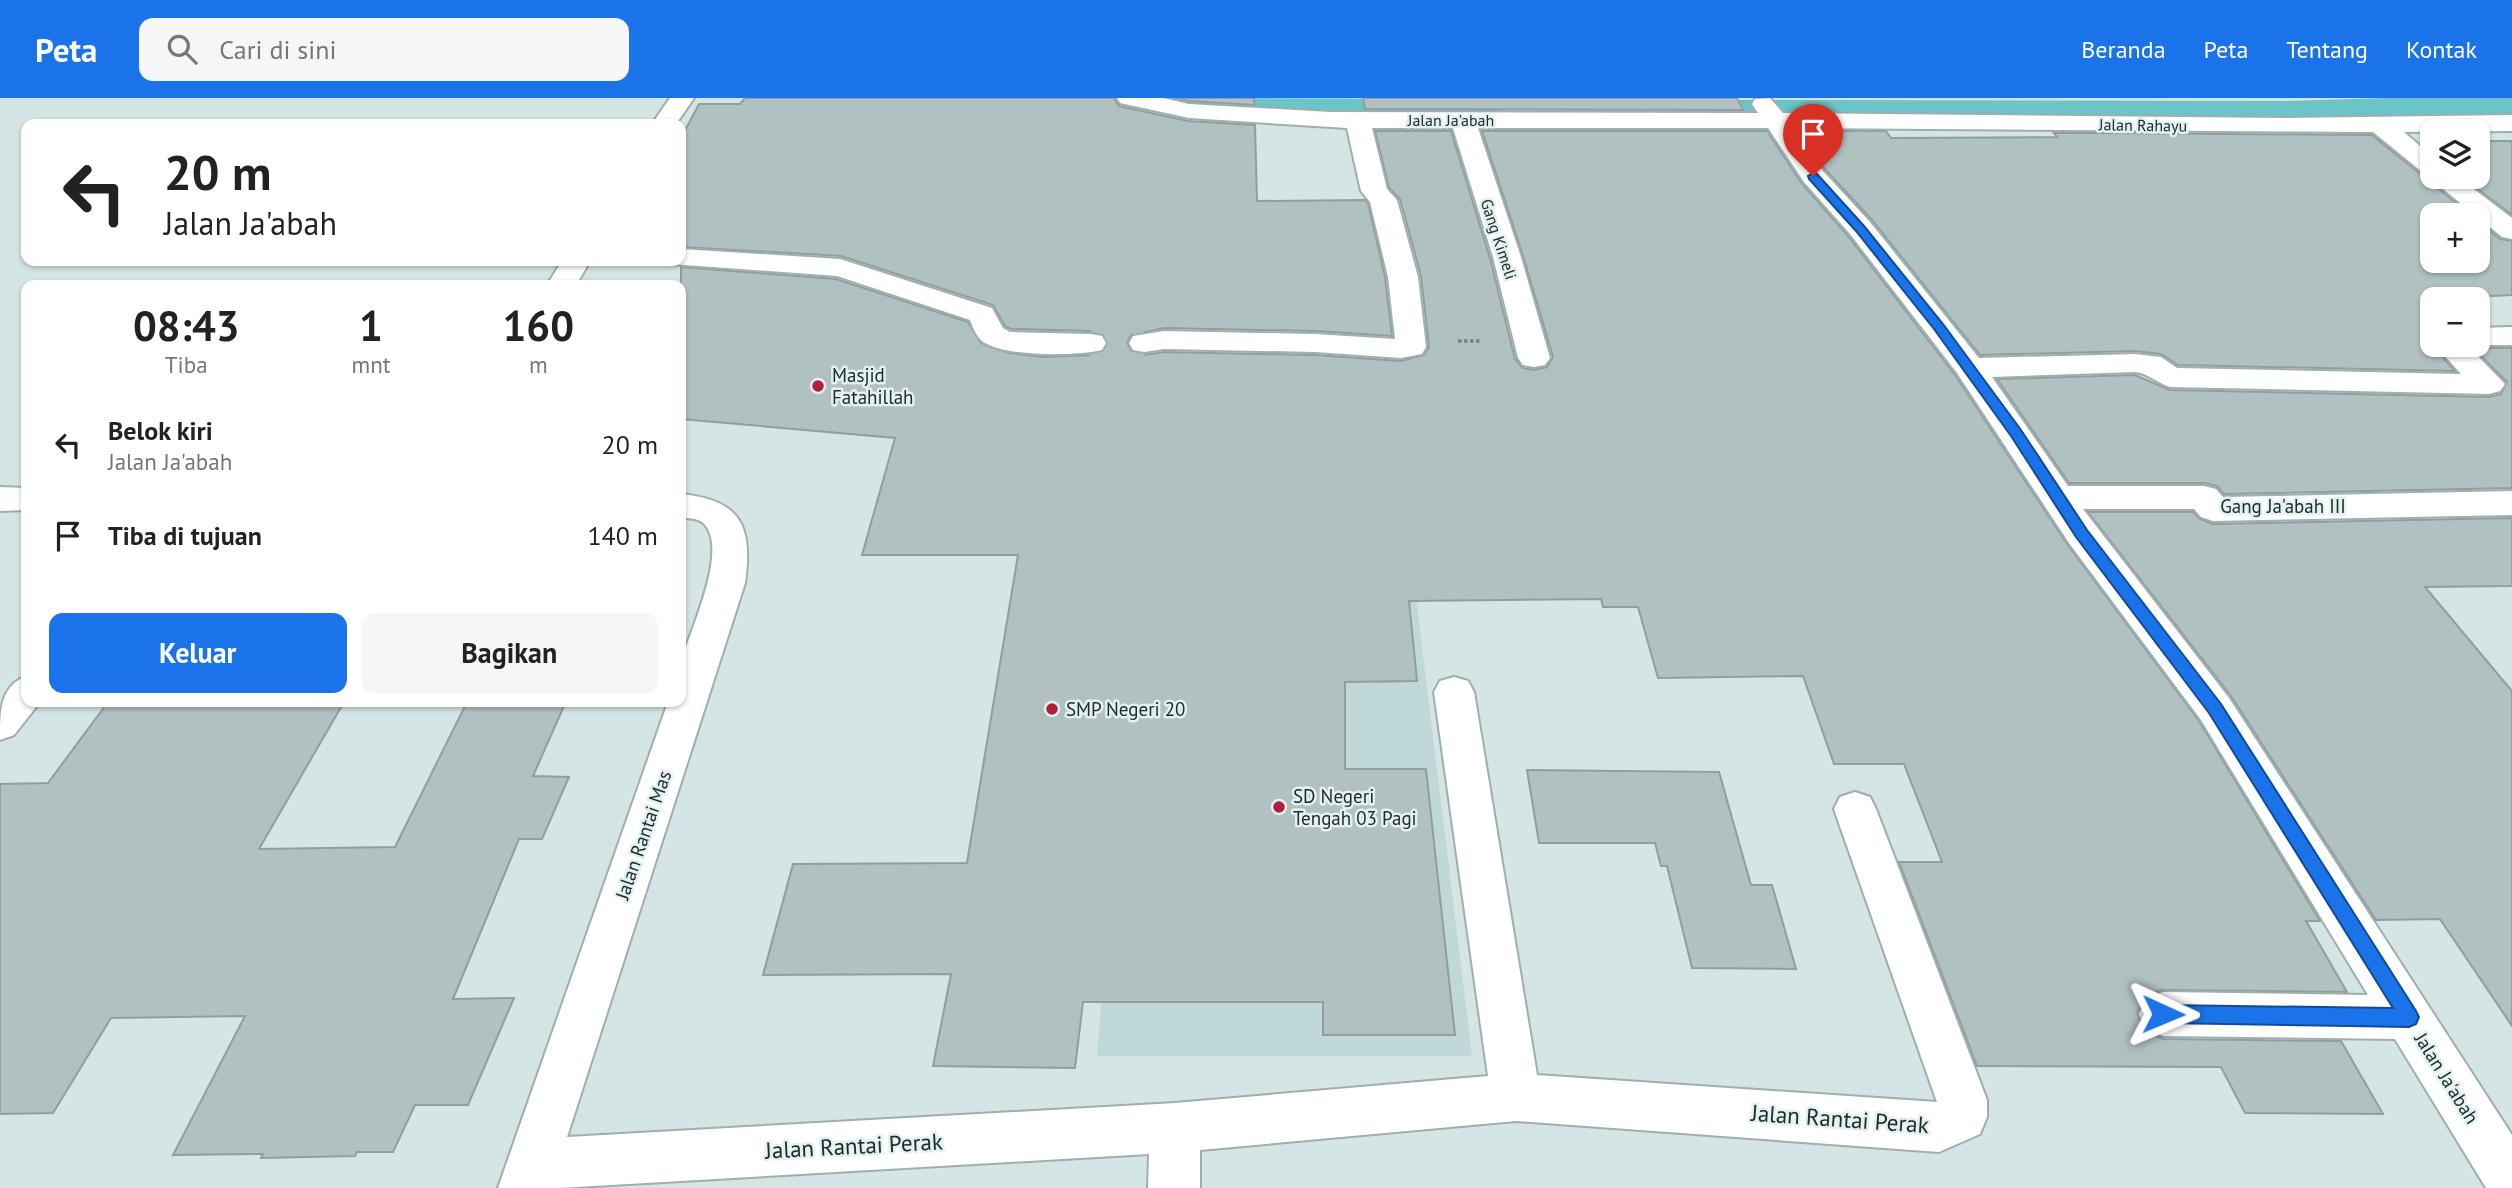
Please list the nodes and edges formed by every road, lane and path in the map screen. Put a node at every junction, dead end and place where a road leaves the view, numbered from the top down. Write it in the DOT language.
graph roads {
  1 [pos="682,98"];
  2 [pos="1129,98"];
  3 [pos="1766,109"];
  4 [pos="667,119"];
  5 [pos="1358,120"];
  6 [pos="1463,120"];
  7 [pos="2512,123"];
  8 [pos="2380,125"];
  9 [pos="2420,159"];
  10 [pos="2458,189"];
  11 [pos="2512,231"];
  12 [pos="686,258"];
  13 [pos="2490,337"];
  14 [pos="2512,337"];
  15 [pos="1412,341"];
  16 [pos="1091,343"];
  17 [pos="1144,343"];
  18 [pos="1532,350"];
  19 [pos="2462,357"];
  20 [pos="1969,368"];
  21 [pos="2058,498"];
  22 [pos="0,499"];
  23 [pos="21,499"];
  24 [pos="2512,503"];
  25 [pos="686,507"];
  26 [pos="1454,691"];
  27 [pos="21,697"];
  28 [pos="686,704"];
  29 [pos="685,707"];
  30 [pos="0,724"];
  31 [pos="1855,809"];
  32 [pos="2163,1014"];
  33 [pos="2409,1017"];
  34 [pos="1516,1097"];
  35 [pos="1175,1128"];
  36 [pos="528,1176"];
  37 [pos="2512,1182"];
  38 [pos="1174,1188"];
  1 -- 4 [label="street"];
  2 -- 5 [label="street, Jalan Ja'abah"];
  3 -- 6 [label="street, Jalan Ja'abah"];
  3 -- 8 [label="street, Jalan Rahayu"];
  3 -- 20 [label="street, Jalan Ja'abah"];
  5 -- 6 [label="street, Jalan Ja'abah"];
  5 -- 15 [label="street"];
  6 -- 18 [label="street, Gang Kimeli"];
  7 -- 8 [label="street, Jalan Rahayu"];
  8 -- 9 [label="street"];
  10 -- 11 [label="street"];
  12 -- 16 [label="street"];
  13 -- 14 [label="street"];
  15 -- 17 [label="street"];
  15 -- 18 [label="path"];
  19 -- 20 [label="street"];
  20 -- 21 [label="street, Jalan Ja'abah"];
  21 -- 24 [label="street, Gang Ja'abah III"];
  21 -- 33 [label="street, Jalan Ja'abah"];
  22 -- 23 [label="street"];
  25 -- 28 [label="street, Jalan Rantai Mas"];
  26 -- 34 [label="street"];
  27 -- 30 [label="street"];
  29 -- 36 [label="street, Jalan Rantai Mas"];
  31 -- 34 [label="street, Jalan Rantai Perak"];
  32 -- 33 [label="street"];
  33 -- 37 [label="street, Jalan Ja'abah"];
  34 -- 35 [label="street, Jalan Rantai Perak"];
  35 -- 36 [label="street, Jalan Rantai Perak"];
  35 -- 38 [label="street"];
}
